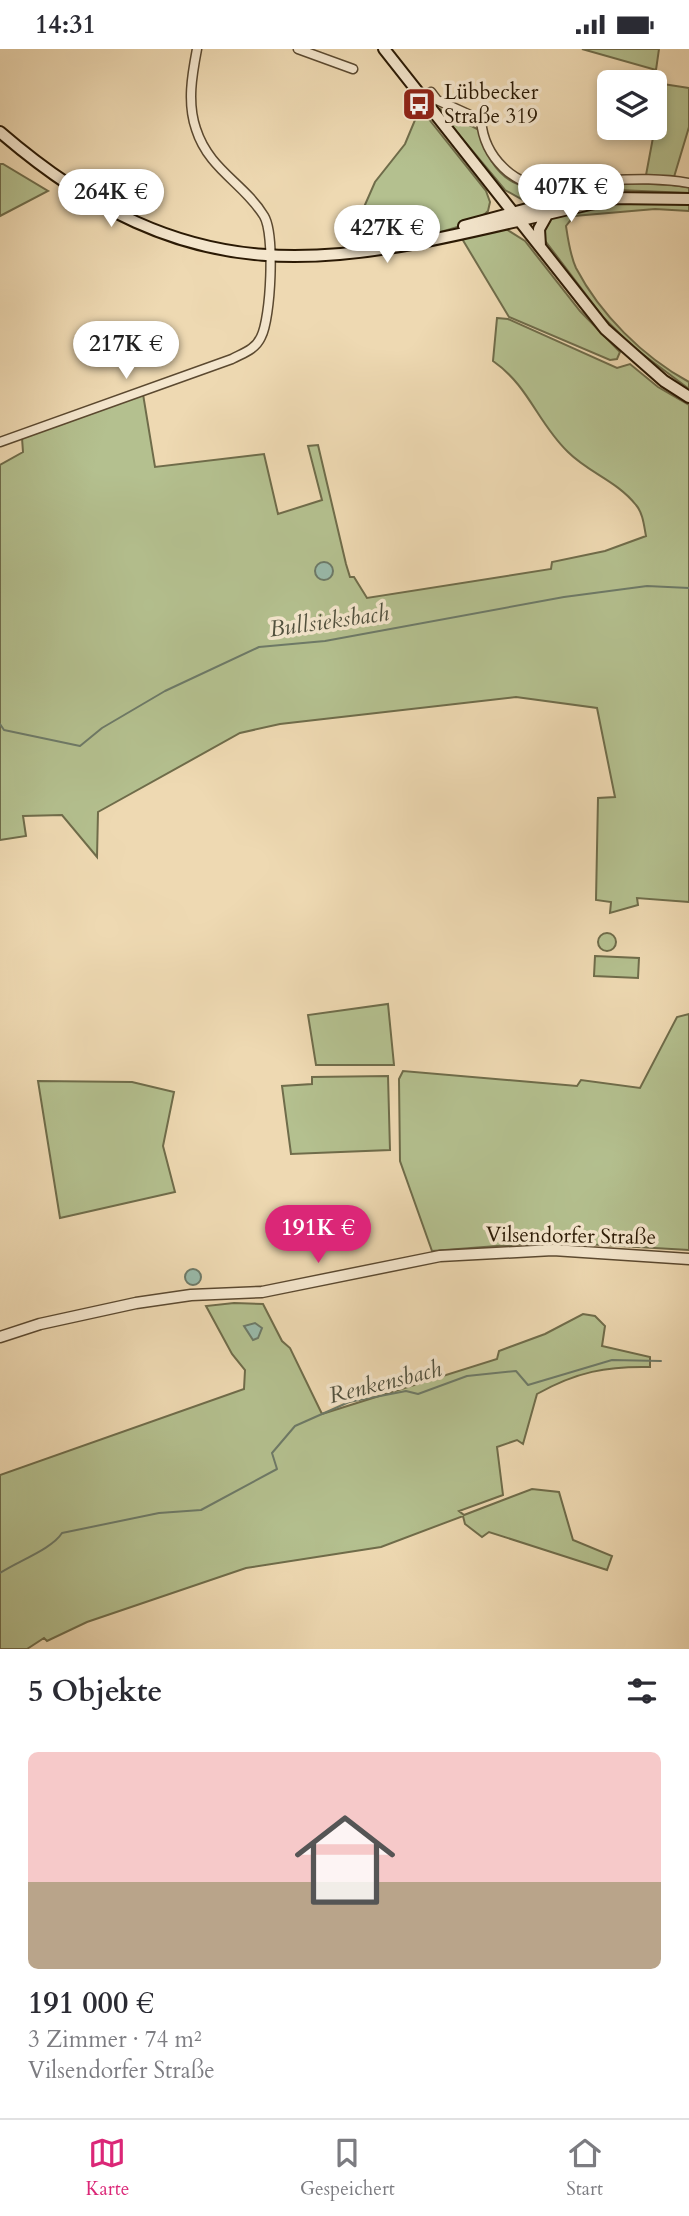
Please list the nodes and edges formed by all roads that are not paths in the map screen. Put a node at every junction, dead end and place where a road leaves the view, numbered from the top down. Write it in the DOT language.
graph roads {
  1 [pos="197,49"];
  2 [pos="298,49"];
  3 [pos="384,49"];
  4 [pos="353,69"];
  5 [pos="430,92"];
  6 [pos="0,132"];
  7 [pos="689,183"];
  8 [pos="495,191"];
  9 [pos="617,198"];
  10 [pos="689,199"];
  11 [pos="548,213"];
  12 [pos="515,216"];
  13 [pos="485,219"];
  14 [pos="414,243"];
  15 [pos="540,249"];
  16 [pos="270,257"];
  17 [pos="689,397"];
  18 [pos="0,442"];
  19 [pos="689,1259"];
  20 [pos="0,1337"];
  1 -- 16 [label="street"];
  2 -- 4 [label="street"];
  3 -- 8 [label="main road"];
  5 -- 7 [label="street"];
  6 -- 16 [label="main road"];
  8 -- 12 [label="main road"];
  8 -- 13 [label="main road"];
  9 -- 10 [label="main road"];
  9 -- 11 [label="main road"];
  9 -- 12 [label="main road"];
  11 -- 12 [label="main road"];
  11 -- 15 [label="main road"];
  12 -- 13 [label="main road"];
  12 -- 14 [label="main road"];
  12 -- 15 [label="main road"];
  13 -- 14 [label="main road"];
  14 -- 16 [label="main road"];
  15 -- 17 [label="main road"];
  16 -- 18 [label="street"];
  19 -- 20 [label="street, Vilsendorfer Straße"];
}
